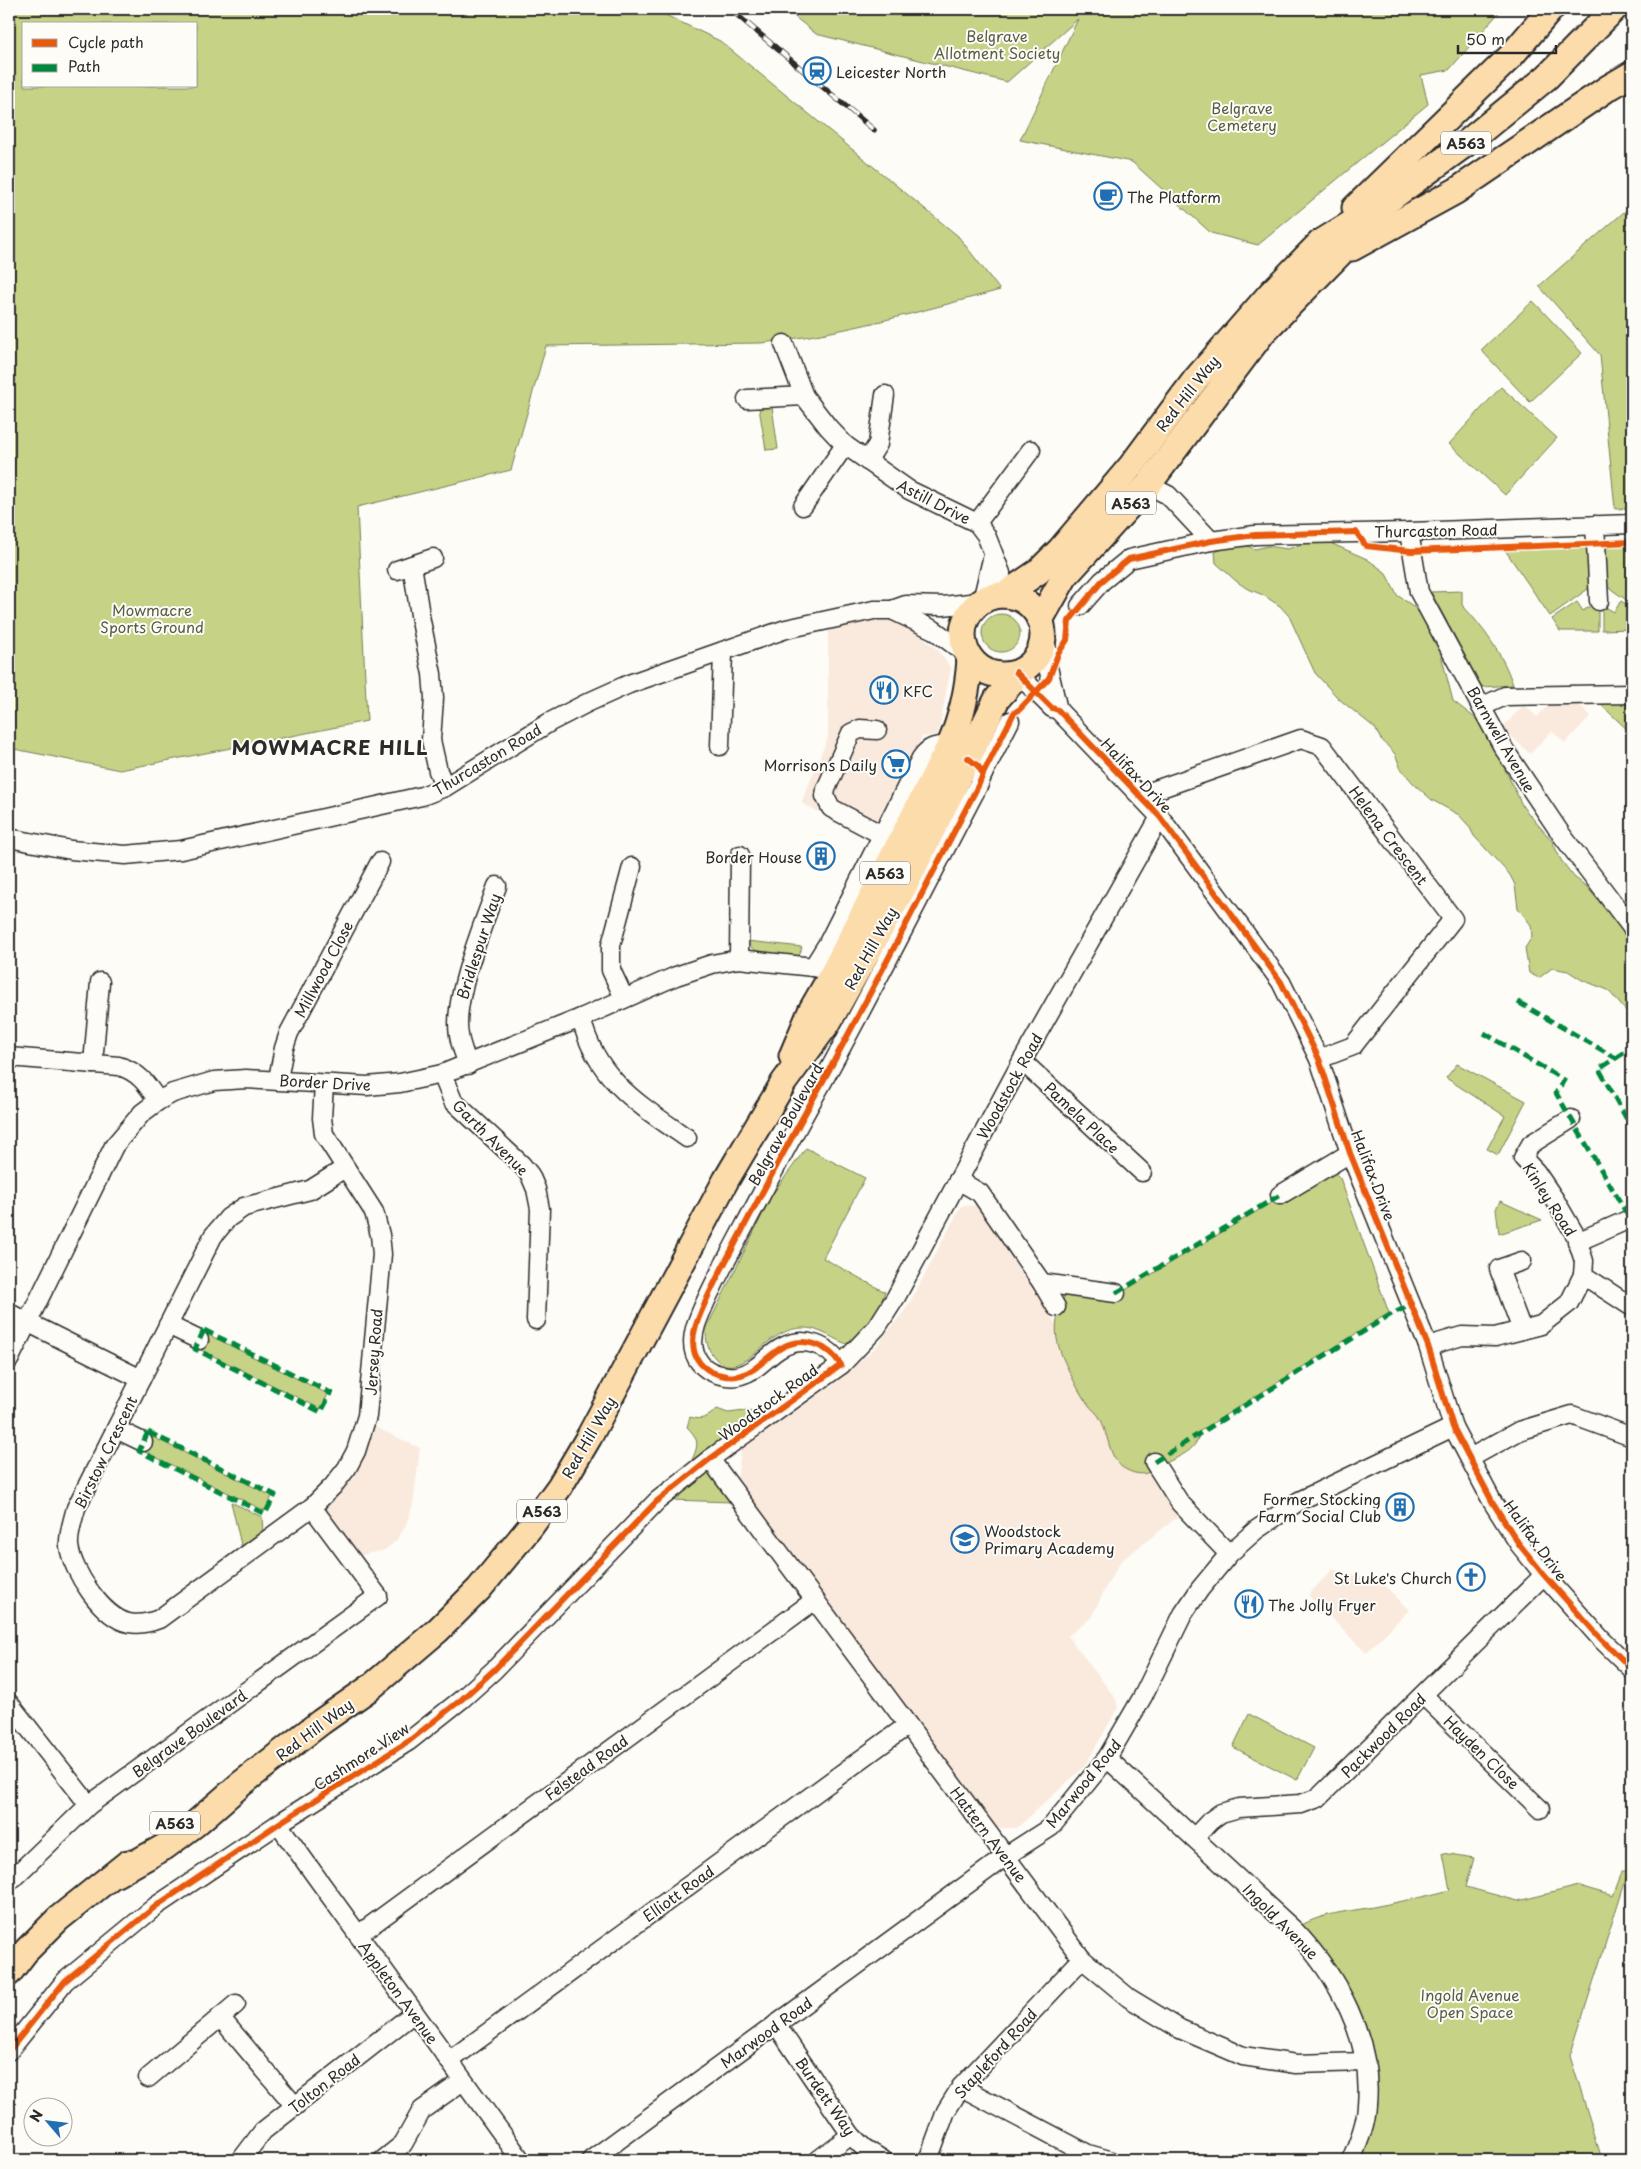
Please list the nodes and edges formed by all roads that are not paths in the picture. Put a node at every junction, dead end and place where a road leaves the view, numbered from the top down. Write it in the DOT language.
graph roads {
  1 [pos="1551,9"];
  2 [pos="1614,9"];
  3 [pos="1630,9"];
  4 [pos="1632,12"];
  5 [pos="1632,74"];
  6 [pos="1327,251"];
  7 [pos="784,344"];
  8 [pos="885,395"];
  9 [pos="804,396"];
  10 [pos="747,399"];
  11 [pos="846,445"];
  12 [pos="1031,450"];
  13 [pos="868,461"];
  14 [pos="1148,485"];
  15 [pos="803,506"];
  16 [pos="977,523"];
  17 [pos="1632,524"];
  18 [pos="1595,526"];
  19 [pos="1409,532"];
  20 [pos="1211,542"];
  21 [pos="433,558"];
  22 [pos="991,598"];
  23 [pos="1600,602"];
  24 [pos="1080,606"];
  25 [pos="892,610"];
  26 [pos="1041,630"];
  27 [pos="723,651"];
  28 [pos="969,657"];
  29 [pos="1014,673"];
  30 [pos="1632,694"];
  31 [pos="1481,706"];
  32 [pos="1058,710"];
  33 [pos="1010,720"];
  34 [pos="876,730"];
  35 [pos="720,746"];
  36 [pos="967,759"];
  37 [pos="445,787"];
  38 [pos="1141,795"];
  39 [pos="1160,817"];
  40 [pos="882,835"];
  41 [pos="9,838"];
  42 [pos="740,855"];
  43 [pos="380,862"];
  44 [pos="632,868"];
  45 [pos="489,892"];
  46 [pos="1632,928"];
  47 [pos="739,959"];
  48 [pos="834,971"];
  49 [pos="100,982"];
  50 [pos="624,998"];
  51 [pos="581,1018"];
  52 [pos="9,1057"];
  53 [pos="1319,1059"];
  54 [pos="1022,1061"];
  55 [pos="93,1064"];
  56 [pos="468,1065"];
  57 [pos="442,1074"];
  58 [pos="278,1079"];
  59 [pos="324,1084"];
  60 [pos="158,1101"];
  61 [pos="1571,1119"];
  62 [pos="687,1138"];
  63 [pos="1350,1153"];
  64 [pos="345,1168"];
  65 [pos="1142,1172"];
  66 [pos="958,1180"];
  67 [pos="1280,1195"];
  68 [pos="1632,1218"];
  69 [pos="1578,1242"];
  70 [pos="1522,1261"];
  71 [pos="1583,1275"];
  72 [pos="1042,1283"];
  73 [pos="1116,1293"];
  74 [pos="1632,1307"];
  75 [pos="1056,1308"];
  76 [pos="9,1313"];
  77 [pos="536,1320"];
  78 [pos="27,1322"];
  79 [pos="168,1325"];
  80 [pos="1522,1330"];
  81 [pos="199,1340"];
  82 [pos="1428,1346"];
  83 [pos="9,1360"];
  84 [pos="841,1365"];
  85 [pos="141,1379"];
  86 [pos="1453,1427"];
  87 [pos="116,1429"];
  88 [pos="1632,1437"];
  89 [pos="143,1442"];
  90 [pos="1470,1458"];
  91 [pos="710,1459"];
  92 [pos="1154,1462"];
  93 [pos="312,1507"];
  94 [pos="1229,1554"];
  95 [pos="1544,1575"];
  96 [pos="815,1600"];
  97 [pos="1632,1669"];
  98 [pos="1423,1695"];
  99 [pos="9,1703"];
  100 [pos="908,1725"];
  101 [pos="1107,1758"];
  102 [pos="89,1805"];
  103 [pos="1540,1809"];
  104 [pos="278,1824"];
  105 [pos="1194,1838"];
  106 [pos="1006,1856"];
  107 [pos="9,1882"];
  108 [pos="358,1935"];
  109 [pos="1082,1959"];
  110 [pos="9,1973"];
  111 [pos="236,2004"];
  112 [pos="414,2013"];
  113 [pos="220,2017"];
  114 [pos="776,2024"];
  115 [pos="9,2051"];
  116 [pos="448,2060"];
  117 [pos="1364,2062"];
  118 [pos="148,2078"];
  119 [pos="463,2081"];
  120 [pos="961,2087"];
  121 [pos="294,2106"];
  122 [pos="851,2135"];
  123 [pos="241,2160"];
  124 [pos="383,2160"];
  125 [pos="520,2160"];
  126 [pos="591,2160"];
  127 [pos="818,2160"];
  128 [pos="882,2160"];
  129 [pos="928,2160"];
  130 [pos="1108,2160"];
  131 [pos="1351,2160"];
  1 -- 6 [label="highway"];
  2 -- 6 [label="highway, Red Hill Way / A563"];
  3 -- 4 [label="highway"];
  5 -- 6 [label="highway"];
  6 -- 14 [label="highway, Red Hill Way / A563"];
  6 -- 22 [label="highway, Red Hill Way / A563"];
  7 -- 9 [label="street, Astill Drive"];
  8 -- 13 [label="street"];
  9 -- 10 [label="street"];
  9 -- 11 [label="street, Astill Drive"];
  11 -- 13 [label="street, Astill Drive"];
  11 -- 15 [label="street"];
  12 -- 16 [label="street, Astill Drive"];
  13 -- 16 [label="street, Astill Drive"];
  14 -- 20 [label="street"];
  14 -- 26 [label="highway, Red Hill Way / A563"];
  16 -- 22 [label="street, Astill Drive"];
  17 -- 18 [label="street, Thurcaston Road"];
  18 -- 19 [label="street, Thurcaston Road"];
  18 -- 23 [label="street"];
  19 -- 20 [label="street, Thurcaston Road"];
  19 -- 31 [label="street, Barnwell Avenue"];
  20 -- 24 [label="street, Thurcaston Road"];
  21 -- 37 [label="street"];
  22 -- 25 [label="street"];
  22 -- 26 [label="highway"];
  22 -- 28 [label="highway"];
  25 -- 27 [label="street, Thurcaston Road"];
  25 -- 28 [label="street"];
  26 -- 29 [label="highway"];
  26 -- 32 [label="street, Halifax Drive"];
  27 -- 35 [label="street"];
  27 -- 37 [label="street, Thurcaston Road"];
  28 -- 29 [label="highway"];
  28 -- 36 [label="highway, Red Hill Way / A563"];
  29 -- 32 [label="street, Halifax Drive"];
  29 -- 36 [label="highway, Red Hill Way / A563"];
  30 -- 31 [label="street"];
  31 -- 46 [label="street, Barnwell Avenue"];
  32 -- 38 [label="street, Halifax Drive"];
  33 -- 36 [label="street, Belgrave Boulevard"];
  34 -- 40 [label="street"];
  36 -- 40 [label="street"];
  36 -- 48 [label="highway, Red Hill Way / A563"];
  36 -- 84 [label="street, Belgrave Boulevard"];
  37 -- 41 [label="street, Thurcaston Road"];
  38 -- 39 [label="street, Halifax Drive"];
  38 -- 53 [label="street, Helena Crescent"];
  39 -- 53 [label="street, Halifax Drive"];
  39 -- 54 [label="street, Woodstock Road"];
  40 -- 48 [label="street"];
  42 -- 47 [label="street"];
  43 -- 58 [label="street, Millwood Close"];
  44 -- 50 [label="street"];
  45 -- 56 [label="street, Bridlespur Way"];
  47 -- 48 [label="street, Border Drive"];
  47 -- 50 [label="street, Border Drive"];
  48 -- 110 [label="highway, Red Hill Way / A563"];
  49 -- 55 [label="street"];
  50 -- 51 [label="street, Border Drive"];
  51 -- 56 [label="street, Border Drive"];
  51 -- 62 [label="street"];
  52 -- 55 [label="street"];
  53 -- 63 [label="street, Halifax Drive"];
  54 -- 65 [label="street, Pamela Place"];
  54 -- 66 [label="street, Woodstock Road"];
  55 -- 60 [label="street"];
  56 -- 57 [label="street, Border Drive"];
  57 -- 59 [label="street, Border Drive"];
  57 -- 77 [label="street, Garth Avenue"];
  58 -- 59 [label="street, Border Drive"];
  58 -- 60 [label="street, Border Drive"];
  59 -- 64 [label="street, Jersey Road"];
  60 -- 78 [label="street, Border Drive"];
  61 -- 69 [label="street, Kinley Road"];
  63 -- 67 [label="street"];
  63 -- 82 [label="street, Halifax Drive"];
  64 -- 79 [label="street, Birstow Crescent"];
  64 -- 93 [label="street, Jersey Road"];
  66 -- 72 [label="street"];
  66 -- 84 [label="street, Woodstock Road"];
  68 -- 69 [label="street"];
  69 -- 71 [label="street, Kinley Road"];
  70 -- 80 [label="street"];
  71 -- 74 [label="street"];
  71 -- 80 [label="street"];
  72 -- 73 [label="street"];
  72 -- 75 [label="street"];
  76 -- 78 [label="street"];
  78 -- 83 [label="street, Border Drive"];
  78 -- 85 [label="street"];
  79 -- 81 [label="street"];
  79 -- 85 [label="street, Birstow Crescent"];
  80 -- 82 [label="street"];
  82 -- 86 [label="street, Halifax Drive"];
  84 -- 91 [label="street, Woodstock Road"];
  85 -- 87 [label="street, Birstow Crescent"];
  86 -- 90 [label="street, Halifax Drive"];
  86 -- 94 [label="street, Marwood Road"];
  87 -- 89 [label="street"];
  87 -- 93 [label="street, Birstow Crescent"];
  88 -- 90 [label="street"];
  90 -- 95 [label="street, Halifax Drive"];
  91 -- 96 [label="street, Hattern Avenue"];
  91 -- 104 [label="street, Cashmore View"];
  92 -- 94 [label="street"];
  93 -- 102 [label="street, Belgrave Boulevard"];
  94 -- 101 [label="street, Marwood Road"];
  95 -- 97 [label="street, Halifax Drive"];
  95 -- 98 [label="street, Packwood Road"];
  96 -- 100 [label="street, Hattern Avenue"];
  96 -- 108 [label="street, Felstead Road"];
  98 -- 103 [label="street, Hayden Close"];
  98 -- 105 [label="street, Packwood Road"];
  99 -- 102 [label="street"];
  100 -- 106 [label="street, Hattern Avenue"];
  100 -- 116 [label="street, Elliott Road"];
  101 -- 105 [label="street, Ingold Avenue"];
  101 -- 106 [label="street, Marwood Road"];
  102 -- 107 [label="street, Belgrave Boulevard"];
  104 -- 108 [label="street, Appleton Avenue"];
  104 -- 115 [label="street, Cashmore View"];
  105 -- 117 [label="street, Ingold Avenue"];
  106 -- 109 [label="street, Hattern Avenue"];
  106 -- 114 [label="street, Marwood Road"];
  108 -- 112 [label="street, Appleton Avenue"];
  109 -- 117 [label="street, Hattern Avenue"];
  109 -- 120 [label="street, Stapleford Road"];
  111 -- 113 [label="street"];
  112 -- 116 [label="street, Appleton Avenue"];
  112 -- 121 [label="street, Tolton Road"];
  113 -- 118 [label="street"];
  113 -- 121 [label="street"];
  114 -- 122 [label="street, Burdett Way"];
  114 -- 126 [label="street, Marwood Road"];
  116 -- 119 [label="street, Appleton Avenue"];
  117 -- 131 [label="street, Ingold Avenue"];
  119 -- 124 [label="street"];
  119 -- 125 [label="street, Appleton Avenue"];
  120 -- 129 [label="street, Stapleford Road"];
  120 -- 130 [label="street"];
  121 -- 123 [label="street, Tolton Road"];
  122 -- 127 [label="street"];
  122 -- 128 [label="street, Burdett Way"];
}
